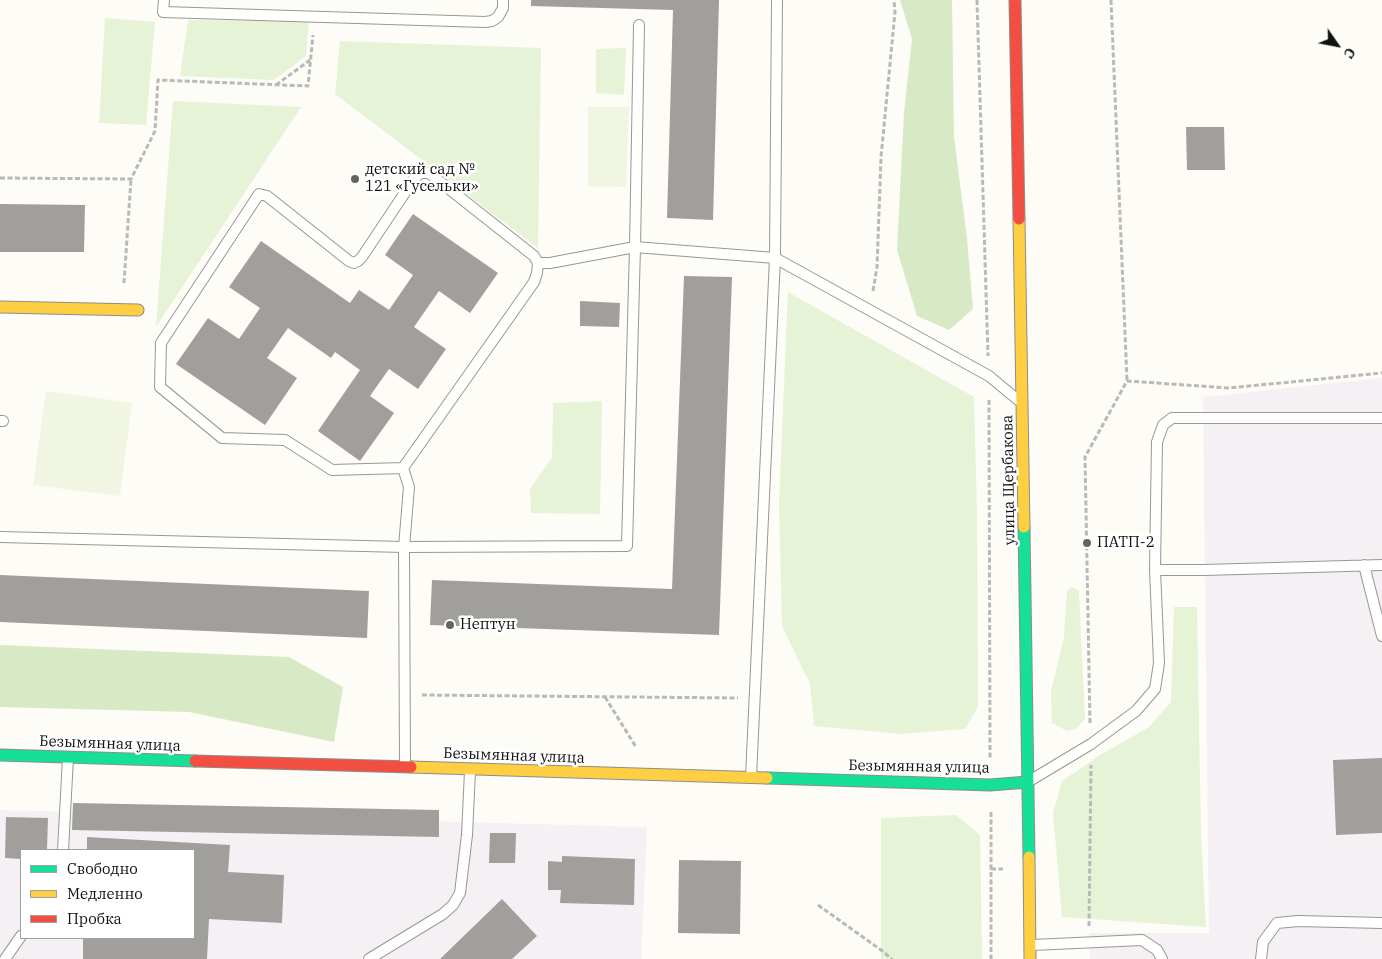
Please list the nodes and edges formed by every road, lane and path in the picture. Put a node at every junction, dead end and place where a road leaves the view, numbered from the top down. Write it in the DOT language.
graph roads {
  1 [pos="164,0"];
  2 [pos="503,0"];
  3 [pos="777,0"];
  4 [pos="894,0"];
  5 [pos="977,0"];
  6 [pos="1015,0"];
  7 [pos="1111,0"];
  8 [pos="314,17"];
  9 [pos="639,26"];
  10 [pos="310,60"];
  11 [pos="276,85"];
  12 [pos="0,178"];
  13 [pos="131,179"];
  14 [pos="635,247"];
  15 [pos="775,258"];
  16 [pos="538,263"];
  17 [pos="0,307"];
  18 [pos="122,309"];
  19 [pos="138,310"];
  20 [pos="871,311"];
  21 [pos="1382,373"];
  22 [pos="989,376"];
  23 [pos="1127,381"];
  24 [pos="1022,404"];
  25 [pos="1382,418"];
  26 [pos="403,468"];
  27 [pos="0,537"];
  28 [pos="404,547"];
  29 [pos="1382,564"];
  30 [pos="1364,565"];
  31 [pos="1155,570"];
  32 [pos="1382,636"];
  33 [pos="405,695"];
  34 [pos="604,696"];
  35 [pos="754,698"];
  36 [pos="1091,744"];
  37 [pos="0,755"];
  38 [pos="68,757"];
  39 [pos="405,768"];
  40 [pos="470,770"];
  41 [pos="654,775"];
  42 [pos="751,778"];
  43 [pos="1028,782"];
  44 [pos="990,785"];
  45 [pos="64,849"];
  46 [pos="1029,868"];
  47 [pos="991,869"];
  48 [pos="818,906"];
  49 [pos="1382,923"];
  50 [pos="1089,933"];
  51 [pos="20,937"];
  52 [pos="1030,945"];
  53 [pos="5,959"];
  54 [pos="369,959"];
  55 [pos="892,959"];
  56 [pos="991,959"];
  57 [pos="1030,959"];
  58 [pos="1162,959"];
  59 [pos="1262,959"];
  1 -- 8 [label="lane"];
  2 -- 8 [label="lane"];
  3 -- 15 [label="lane"];
  4 -- 20 [label="path"];
  5 -- 22 [label="path"];
  6 -- 24 [label="street, улица Щербакова"];
  7 -- 23 [label="path"];
  8 -- 10 [label="path"];
  9 -- 14 [label="lane"];
  10 -- 11 [label="path"];
  10 -- 11 [label="path"];
  11 -- 13 [label="path"];
  12 -- 13 [label="path"];
  13 -- 18 [label="path"];
  14 -- 15 [label="lane"];
  14 -- 16 [label="lane"];
  14 -- 28 [label="lane"];
  15 -- 20 [label="lane"];
  15 -- 35 [label="lane"];
  16 -- 26 [label="lane"];
  16 -- 26 [label="lane"];
  17 -- 18 [label="street"];
  18 -- 19 [label="street"];
  20 -- 22 [label="lane"];
  21 -- 23 [label="path"];
  22 -- 24 [label="lane"];
  22 -- 44 [label="path"];
  23 -- 36 [label="path"];
  24 -- 43 [label="street, улица Щербакова"];
  25 -- 31 [label="lane"];
  26 -- 28 [label="lane"];
  27 -- 28 [label="lane"];
  28 -- 33 [label="lane"];
  29 -- 30 [label="lane"];
  30 -- 31 [label="lane"];
  30 -- 32 [label="lane"];
  31 -- 36 [label="lane"];
  33 -- 34 [label="path"];
  33 -- 39 [label="lane"];
  34 -- 35 [label="path"];
  34 -- 41 [label="path"];
  35 -- 42 [label="lane"];
  36 -- 43 [label="lane"];
  36 -- 50 [label="path"];
  37 -- 38 [label="street, Безымянная улица"];
  38 -- 39 [label="street, Безымянная улица"];
  38 -- 45 [label="lane"];
  39 -- 40 [label="street, Безымянная улица"];
  40 -- 41 [label="street, Безымянная улица"];
  40 -- 54 [label="lane"];
  41 -- 42 [label="street, Безымянная улица"];
  42 -- 44 [label="street, Безымянная улица"];
  43 -- 44 [label="street, Безымянная улица"];
  43 -- 46 [label="street, улица Щербакова"];
  44 -- 47 [label="path"];
  46 -- 47 [label="path"];
  46 -- 52 [label="street, улица Щербакова"];
  47 -- 56 [label="path"];
  48 -- 55 [label="path"];
  49 -- 59 [label="lane"];
  51 -- 53 [label="lane"];
  52 -- 57 [label="street, улица Щербакова"];
  52 -- 58 [label="lane"];
}
